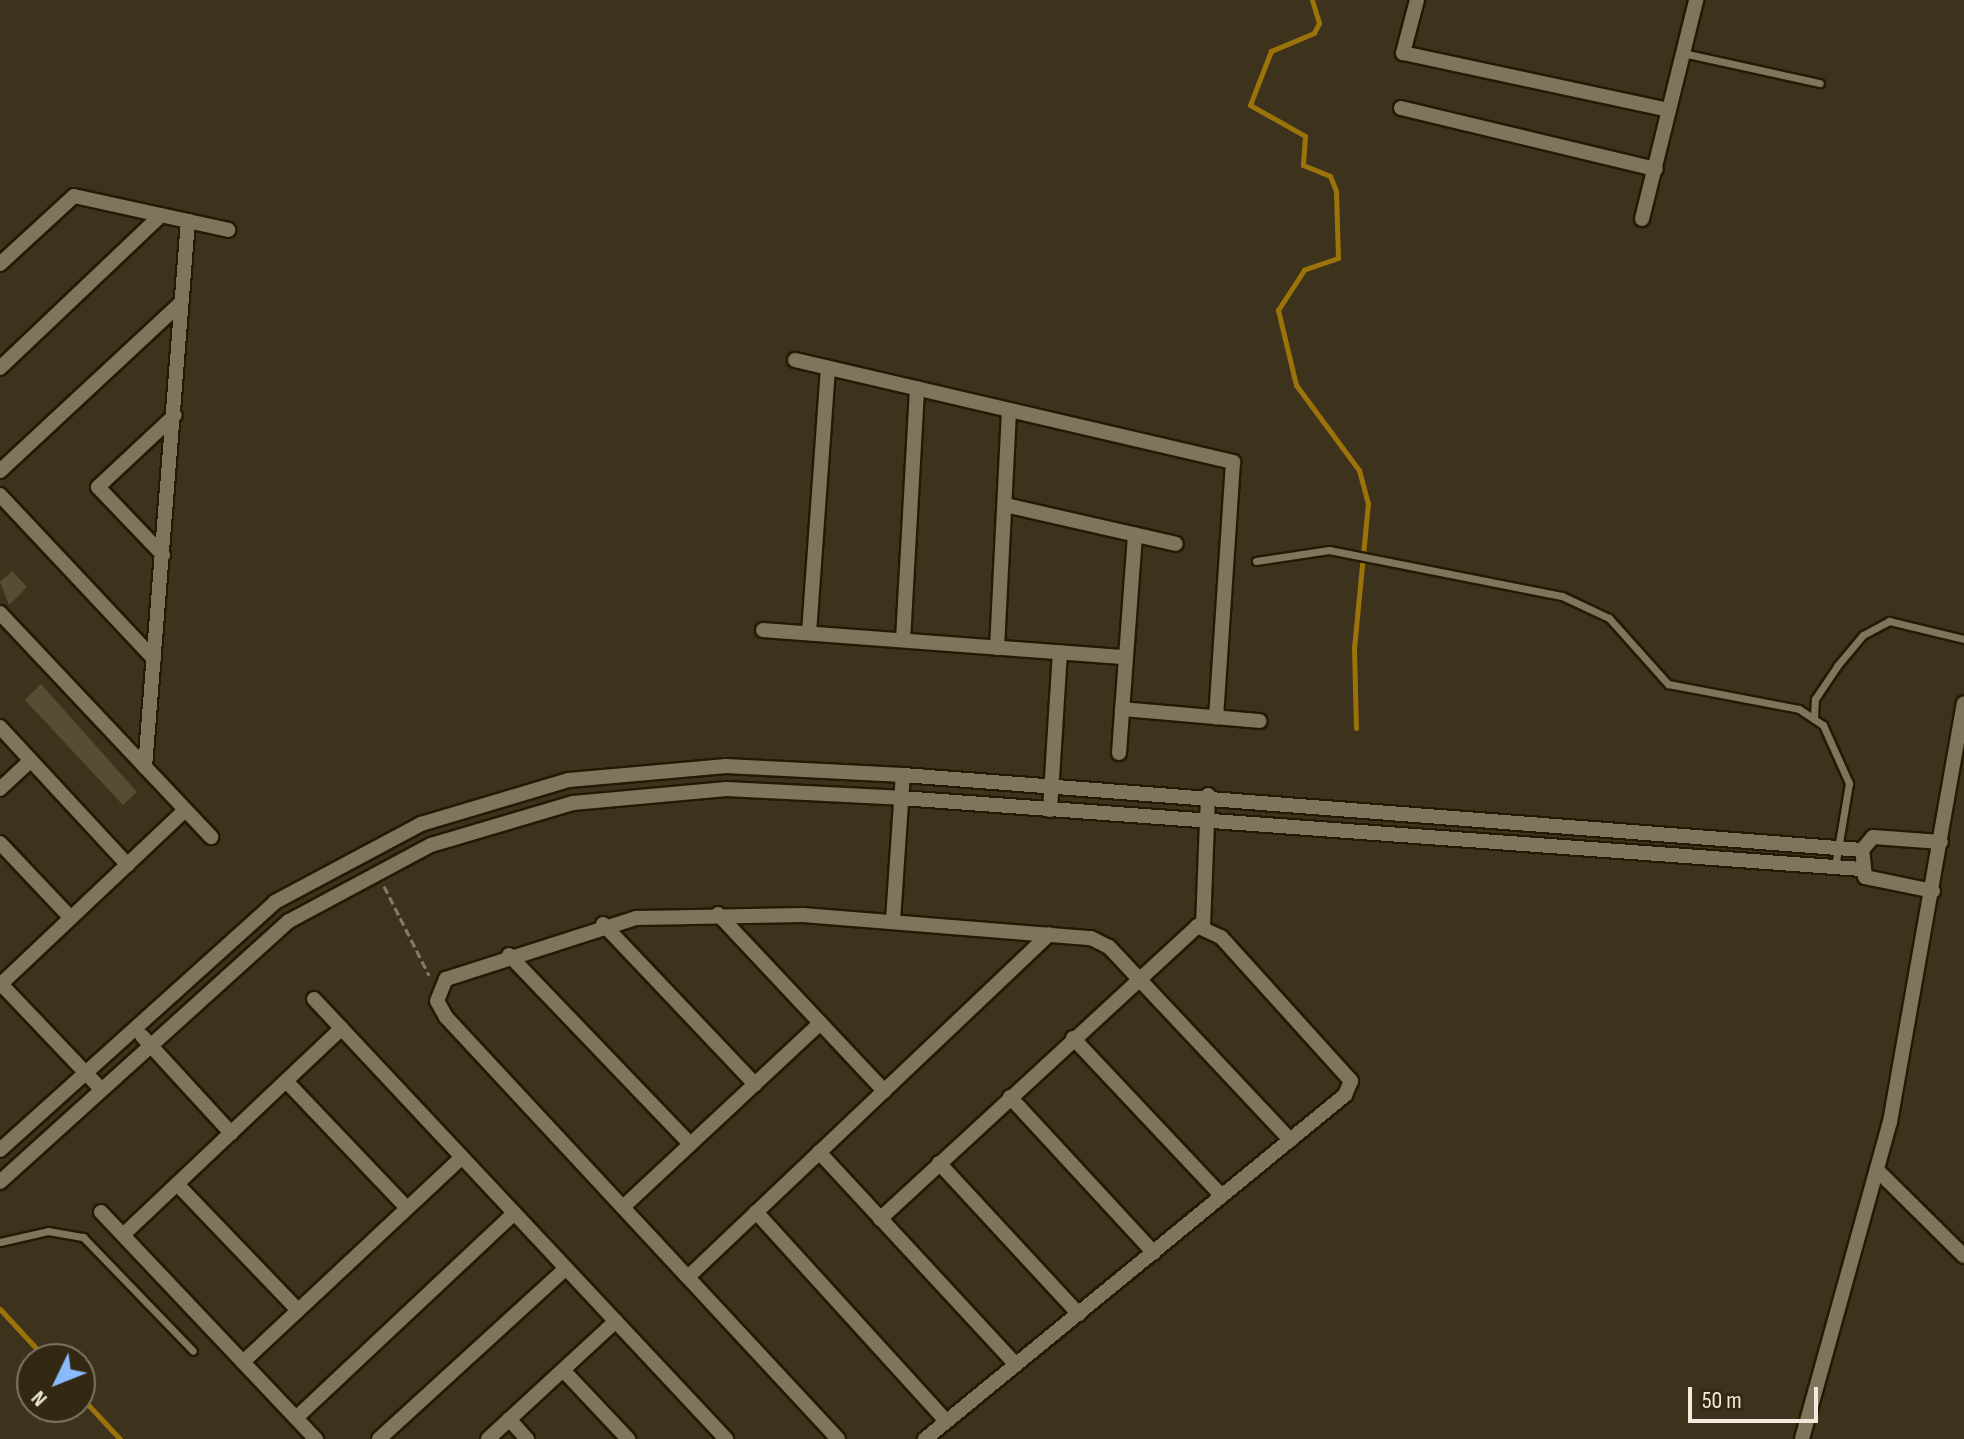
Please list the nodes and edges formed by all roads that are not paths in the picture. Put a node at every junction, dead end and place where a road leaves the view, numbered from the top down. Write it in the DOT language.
graph roads {
  1 [pos="1417,0"];
  2 [pos="1696,0"];
  3 [pos="1683,53"];
  4 [pos="1820,83"];
  5 [pos="1401,108"];
  6 [pos="1669,110"];
  7 [pos="1656,169"];
  8 [pos="161,215"];
  9 [pos="1642,219"];
  10 [pos="188,221"];
  11 [pos="228,230"];
  12 [pos="0,264"];
  13 [pos="182,302"];
  14 [pos="795,360"];
  15 [pos="0,368"];
  16 [pos="828,368"];
  17 [pos="917,388"];
  18 [pos="1009,410"];
  19 [pos="175,415"];
  20 [pos="0,471"];
  21 [pos="0,495"];
  22 [pos="1005,505"];
  23 [pos="1135,535"];
  24 [pos="1176,544"];
  25 [pos="163,555"];
  26 [pos="1256,561"];
  27 [pos="0,613"];
  28 [pos="763,630"];
  29 [pos="809,633"];
  30 [pos="1964,639"];
  31 [pos="903,640"];
  32 [pos="997,648"];
  33 [pos="1060,652"];
  34 [pos="1125,657"];
  35 [pos="154,659"];
  36 [pos="1964,703"];
  37 [pos="1122,709"];
  38 [pos="1216,717"];
  39 [pos="1814,717"];
  40 [pos="1259,721"];
  41 [pos="0,727"];
  42 [pos="1119,753"];
  43 [pos="31,760"];
  44 [pos="145,767"];
  45 [pos="903,775"];
  46 [pos="569,780"];
  47 [pos="1052,787"];
  48 [pos="0,789"];
  49 [pos="1208,795"];
  50 [pos="901,798"];
  51 [pos="573,803"];
  52 [pos="185,810"];
  53 [pos="1050,810"];
  54 [pos="1207,817"];
  55 [pos="211,837"];
  56 [pos="1941,842"];
  57 [pos="0,843"];
  58 [pos="1838,847"];
  59 [pos="367,849"];
  60 [pos="1862,850"];
  61 [pos="128,865"];
  62 [pos="1835,867"];
  63 [pos="1860,869"];
  64 [pos="377,871"];
  65 [pos="1933,891"];
  66 [pos="718,914"];
  67 [pos="71,918"];
  68 [pos="893,920"];
  69 [pos="603,924"];
  70 [pos="1203,926"];
  71 [pos="1049,934"];
  72 [pos="509,955"];
  73 [pos="1138,978"];
  74 [pos="1,985"];
  75 [pos="314,999"];
  76 [pos="820,1023"];
  77 [pos="133,1026"];
  78 [pos="342,1028"];
  79 [pos="1073,1038"];
  80 [pos="148,1043"];
  81 [pos="84,1072"];
  82 [pos="286,1081"];
  83 [pos="755,1084"];
  84 [pos="100,1088"];
  85 [pos="884,1091"];
  86 [pos="1010,1097"];
  87 [pos="231,1133"];
  88 [pos="1290,1140"];
  89 [pos="690,1144"];
  90 [pos="0,1150"];
  91 [pos="819,1152"];
  92 [pos="462,1157"];
  93 [pos="939,1163"];
  94 [pos="1877,1170"];
  95 [pos="0,1182"];
  96 [pos="177,1184"];
  97 [pos="1222,1196"];
  98 [pos="623,1207"];
  99 [pos="407,1208"];
  100 [pos="101,1212"];
  101 [pos="756,1212"];
  102 [pos="514,1213"];
  103 [pos="880,1219"];
  104 [pos="123,1235"];
  105 [pos="0,1242"];
  106 [pos="1154,1253"];
  107 [pos="1964,1256"];
  108 [pos="566,1268"];
  109 [pos="688,1277"];
  110 [pos="298,1310"];
  111 [pos="1079,1314"];
  112 [pos="616,1321"];
  113 [pos="193,1351"];
  114 [pos="243,1362"];
  115 [pos="1016,1365"];
  116 [pos="563,1370"];
  117 [pos="296,1418"];
  118 [pos="509,1419"];
  119 [pos="946,1421"];
  120 [pos="316,1439"];
  121 [pos="379,1439"];
  122 [pos="488,1439"];
  123 [pos="527,1439"];
  124 [pos="628,1439"];
  125 [pos="726,1439"];
  126 [pos="838,1439"];
  127 [pos="925,1439"];
  128 [pos="1802,1439"];
  1 -- 6 [label="street"];
  2 -- 3 [label="street"];
  3 -- 4 [label="lane"];
  3 -- 6 [label="street"];
  5 -- 7 [label="street"];
  6 -- 7 [label="street"];
  7 -- 9 [label="street"];
  8 -- 10 [label="street"];
  8 -- 12 [label="street"];
  8 -- 15 [label="street"];
  10 -- 11 [label="street"];
  10 -- 13 [label="street"];
  13 -- 19 [label="street"];
  13 -- 20 [label="street"];
  14 -- 16 [label="street"];
  16 -- 17 [label="street"];
  16 -- 29 [label="street"];
  17 -- 18 [label="street"];
  17 -- 31 [label="street"];
  18 -- 22 [label="street"];
  18 -- 38 [label="street"];
  19 -- 25 [label="street"];
  19 -- 25 [label="street"];
  21 -- 35 [label="street"];
  22 -- 23 [label="street"];
  22 -- 32 [label="street"];
  23 -- 24 [label="street"];
  23 -- 34 [label="street"];
  25 -- 35 [label="street"];
  26 -- 39 [label="lane"];
  27 -- 44 [label="street"];
  28 -- 29 [label="street"];
  29 -- 31 [label="street"];
  30 -- 39 [label="lane"];
  31 -- 32 [label="street"];
  32 -- 33 [label="street"];
  33 -- 34 [label="street"];
  33 -- 47 [label="street"];
  34 -- 37 [label="street"];
  35 -- 44 [label="street"];
  36 -- 56 [label="street"];
  37 -- 38 [label="street"];
  37 -- 42 [label="street"];
  38 -- 40 [label="street"];
  39 -- 58 [label="lane"];
  41 -- 43 [label="street"];
  43 -- 48 [label="street"];
  43 -- 61 [label="street"];
  44 -- 52 [label="street"];
  45 -- 46 [label="street"];
  45 -- 47 [label="street"];
  45 -- 50 [label="street"];
  46 -- 51 [label="street"];
  46 -- 59 [label="street"];
  47 -- 49 [label="street"];
  47 -- 53 [label="street"];
  49 -- 54 [label="street"];
  49 -- 58 [label="street"];
  50 -- 51 [label="street"];
  50 -- 53 [label="street"];
  50 -- 68 [label="street"];
  51 -- 64 [label="street"];
  52 -- 55 [label="street"];
  52 -- 61 [label="street"];
  53 -- 54 [label="street"];
  54 -- 62 [label="street"];
  54 -- 70 [label="street"];
  56 -- 60 [label="street"];
  56 -- 65 [label="street"];
  57 -- 67 [label="street"];
  58 -- 60 [label="street"];
  58 -- 62 [label="lane"];
  59 -- 64 [label="street"];
  59 -- 77 [label="street"];
  60 -- 63 [label="street"];
  61 -- 67 [label="street"];
  62 -- 63 [label="street"];
  63 -- 65 [label="street"];
  64 -- 80 [label="street"];
  65 -- 94 [label="street"];
  66 -- 68 [label="street"];
  66 -- 69 [label="street"];
  66 -- 76 [label="street"];
  67 -- 74 [label="street"];
  68 -- 71 [label="street"];
  69 -- 72 [label="street"];
  69 -- 83 [label="street"];
  70 -- 73 [label="street"];
  70 -- 88 [label="street"];
  71 -- 73 [label="street"];
  71 -- 85 [label="street"];
  72 -- 89 [label="street"];
  72 -- 98 [label="street"];
  73 -- 79 [label="street"];
  73 -- 88 [label="street"];
  74 -- 81 [label="street"];
  75 -- 78 [label="street"];
  76 -- 83 [label="street"];
  76 -- 85 [label="street"];
  77 -- 80 [label="street"];
  77 -- 81 [label="street"];
  78 -- 82 [label="street"];
  78 -- 92 [label="street"];
  79 -- 86 [label="street"];
  79 -- 97 [label="street"];
  80 -- 84 [label="street"];
  80 -- 87 [label="street"];
  81 -- 84 [label="street"];
  81 -- 90 [label="street"];
  82 -- 87 [label="street"];
  82 -- 99 [label="street"];
  83 -- 89 [label="street"];
  84 -- 95 [label="street"];
  85 -- 91 [label="street"];
  86 -- 93 [label="street"];
  86 -- 106 [label="street"];
  87 -- 96 [label="street"];
  88 -- 97 [label="street"];
  89 -- 98 [label="street"];
  91 -- 101 [label="street"];
  91 -- 103 [label="street"];
  92 -- 99 [label="street"];
  92 -- 102 [label="street"];
  93 -- 103 [label="street"];
  93 -- 111 [label="street"];
  94 -- 107 [label="street"];
  94 -- 128 [label="street"];
  96 -- 104 [label="street"];
  96 -- 110 [label="street"];
  97 -- 106 [label="street"];
  98 -- 109 [label="street"];
  99 -- 110 [label="street"];
  100 -- 104 [label="street"];
  101 -- 109 [label="street"];
  101 -- 119 [label="street"];
  102 -- 108 [label="street"];
  102 -- 117 [label="street"];
  103 -- 115 [label="street"];
  104 -- 114 [label="street"];
  105 -- 113 [label="lane"];
  106 -- 111 [label="street"];
  108 -- 112 [label="street"];
  108 -- 121 [label="street"];
  109 -- 126 [label="street"];
  110 -- 114 [label="street"];
  111 -- 115 [label="street"];
  112 -- 116 [label="street"];
  112 -- 125 [label="street"];
  114 -- 117 [label="street"];
  115 -- 119 [label="street"];
  116 -- 118 [label="street"];
  116 -- 124 [label="street"];
  117 -- 120 [label="street"];
  118 -- 122 [label="street"];
  118 -- 123 [label="street"];
  119 -- 127 [label="street"];
}
